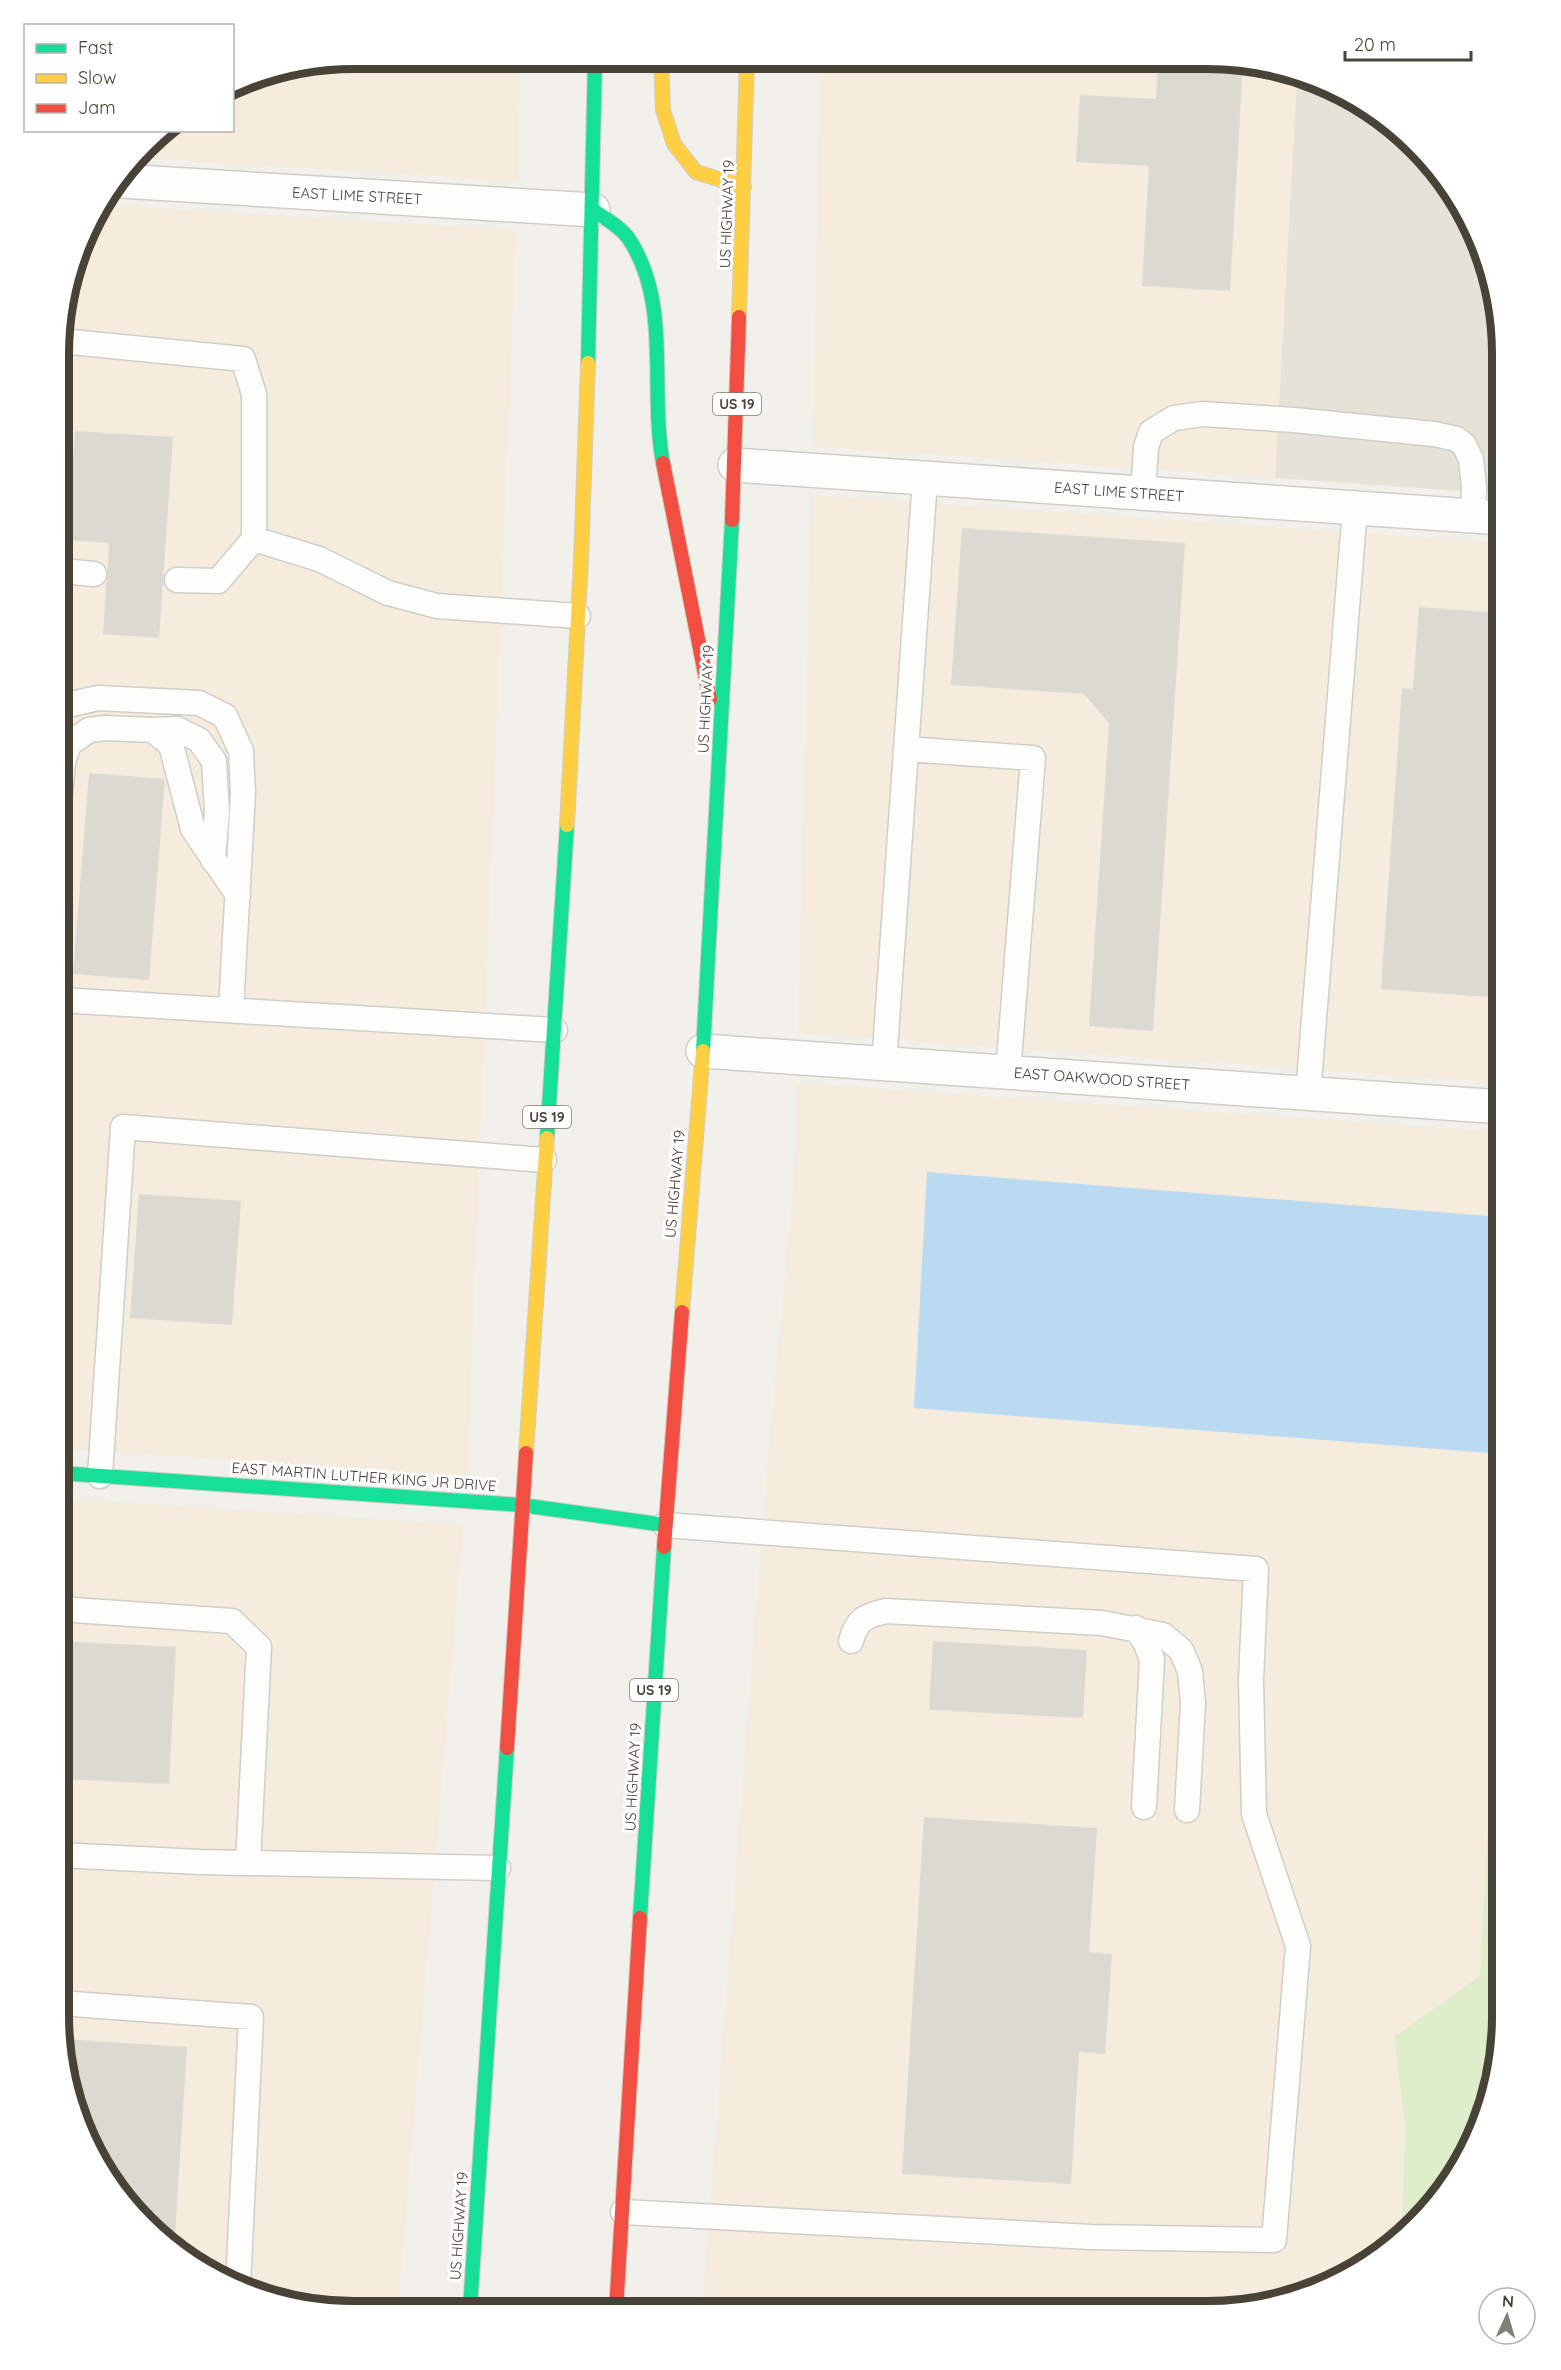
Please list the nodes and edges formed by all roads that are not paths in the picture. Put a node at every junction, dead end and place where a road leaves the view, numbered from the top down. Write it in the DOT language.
graph roads {
  1 [pos="595,69"];
  2 [pos="661,69"];
  3 [pos="747,69"];
  4 [pos="127,181"];
  5 [pos="744,187"];
  6 [pos="593,210"];
  7 [pos="70,342"];
  8 [pos="735,465"];
  9 [pos="925,479"];
  10 [pos="1143,493"];
  11 [pos="1355,508"];
  12 [pos="1487,517"];
  13 [pos="254,539"];
  14 [pos="69,572"];
  15 [pos="94,574"];
  16 [pos="177,580"];
  17 [pos="578,616"];
  18 [pos="69,705"];
  19 [pos="153,730"];
  20 [pos="69,744"];
  21 [pos="720,748"];
  22 [pos="906,749"];
  23 [pos="213,860"];
  24 [pos="238,895"];
  25 [pos="69,1001"];
  26 [pos="231,1010"];
  27 [pos="555,1030"];
  28 [pos="703,1051"];
  29 [pos="884,1064"];
  30 [pos="1008,1073"];
  31 [pos="1308,1094"];
  32 [pos="1492,1106"];
  33 [pos="544,1160"];
  34 [pos="69,1474"];
  35 [pos="100,1476"];
  36 [pos="521,1505"];
  37 [pos="664,1525"];
  38 [pos="69,1611"];
  39 [pos="1136,1628"];
  40 [pos="851,1641"];
  41 [pos="1144,1807"];
  42 [pos="1187,1810"];
  43 [pos="69,1855"];
  44 [pos="248,1863"];
  45 [pos="498,1868"];
  46 [pos="69,2004"];
  47 [pos="623,2212"];
  48 [pos="238,2276"];
  49 [pos="471,2301"];
  50 [pos="617,2301"];
  1 -- 6 [label="main road, US HIGHWAY 19 / US 19"];
  2 -- 5 [label="main road"];
  3 -- 5 [label="main road, US HIGHWAY 19 / US 19"];
  4 -- 6 [label="street, EAST LIME STREET"];
  5 -- 8 [label="main road, US HIGHWAY 19 / US 19"];
  6 -- 17 [label="main road, US HIGHWAY 19 / US 19"];
  6 -- 21 [label="main road"];
  7 -- 13 [label="lane"];
  8 -- 9 [label="street, EAST LIME STREET"];
  8 -- 21 [label="main road, US HIGHWAY 19 / US 19"];
  9 -- 10 [label="street, EAST LIME STREET"];
  9 -- 22 [label="lane"];
  10 -- 11 [label="street, EAST LIME STREET"];
  10 -- 12 [label="lane"];
  11 -- 12 [label="street, EAST LIME STREET"];
  11 -- 31 [label="lane"];
  13 -- 16 [label="lane"];
  13 -- 17 [label="lane"];
  14 -- 15 [label="lane"];
  17 -- 27 [label="main road, US HIGHWAY 19 / US 19"];
  18 -- 24 [label="lane"];
  19 -- 20 [label="lane"];
  19 -- 23 [label="lane"];
  19 -- 23 [label="lane"];
  21 -- 28 [label="main road, US HIGHWAY 19 / US 19"];
  22 -- 29 [label="lane"];
  22 -- 30 [label="lane"];
  23 -- 24 [label="lane"];
  24 -- 26 [label="lane"];
  25 -- 26 [label="lane"];
  26 -- 27 [label="lane"];
  27 -- 33 [label="main road, US HIGHWAY 19 / US 19"];
  28 -- 29 [label="street, EAST OAKWOOD STREET"];
  28 -- 37 [label="main road, US HIGHWAY 19 / US 19"];
  29 -- 30 [label="street, EAST OAKWOOD STREET"];
  30 -- 31 [label="street, EAST OAKWOOD STREET"];
  31 -- 32 [label="street, EAST OAKWOOD STREET"];
  33 -- 35 [label="lane"];
  33 -- 36 [label="main road, US HIGHWAY 19 / US 19"];
  34 -- 35 [label="main road, EAST MARTIN LUTHER KING JR DRIVE"];
  35 -- 36 [label="main road, EAST MARTIN LUTHER KING JR DRIVE"];
  36 -- 37 [label="main road, EAST MARTIN LUTHER KING JR DRIVE"];
  36 -- 45 [label="main road, US HIGHWAY 19 / US 19"];
  37 -- 47 [label="main road, US HIGHWAY 19 / US 19"];
  37 -- 47 [label="lane"];
  38 -- 44 [label="lane"];
  39 -- 40 [label="lane"];
  39 -- 41 [label="lane"];
  39 -- 42 [label="lane"];
  43 -- 44 [label="lane"];
  44 -- 45 [label="lane"];
  45 -- 49 [label="main road, US HIGHWAY 19 / US 19"];
  46 -- 48 [label="lane"];
  47 -- 50 [label="main road, US HIGHWAY 19 / US 19"];
}
